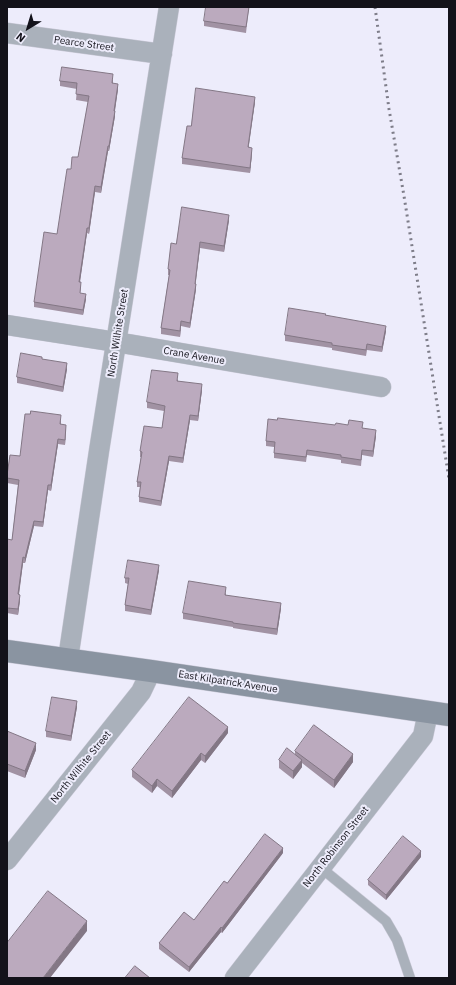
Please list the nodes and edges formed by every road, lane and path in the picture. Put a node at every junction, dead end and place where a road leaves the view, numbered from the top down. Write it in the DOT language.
graph roads {
  1 [pos="169,7"];
  2 [pos="7,33"];
  3 [pos="162,54"];
  4 [pos="7,325"];
  5 [pos="116,342"];
  6 [pos="381,388"];
  7 [pos="7,651"];
  8 [pos="68,659"];
  9 [pos="150,670"];
  10 [pos="428,712"];
  11 [pos="449,715"];
  12 [pos="7,860"];
  13 [pos="320,867"];
  14 [pos="235,978"];
  15 [pos="410,978"];
  1 -- 3 [label="street, North Wilhite Street"];
  2 -- 3 [label="street, Pearce Street"];
  3 -- 5 [label="street, North Wilhite Street"];
  4 -- 5 [label="street, Crane Avenue"];
  5 -- 6 [label="street, Crane Avenue"];
  5 -- 8 [label="street, North Wilhite Street"];
  7 -- 8 [label="street, East Kilpatrick Avenue"];
  8 -- 9 [label="street, East Kilpatrick Avenue"];
  9 -- 10 [label="street, East Kilpatrick Avenue"];
  9 -- 12 [label="street, North Wilhite Street"];
  10 -- 11 [label="street, East Kilpatrick Avenue"];
  10 -- 13 [label="street, North Robinson Street"];
  13 -- 14 [label="street, North Robinson Street"];
  13 -- 15 [label="lane"];
}
